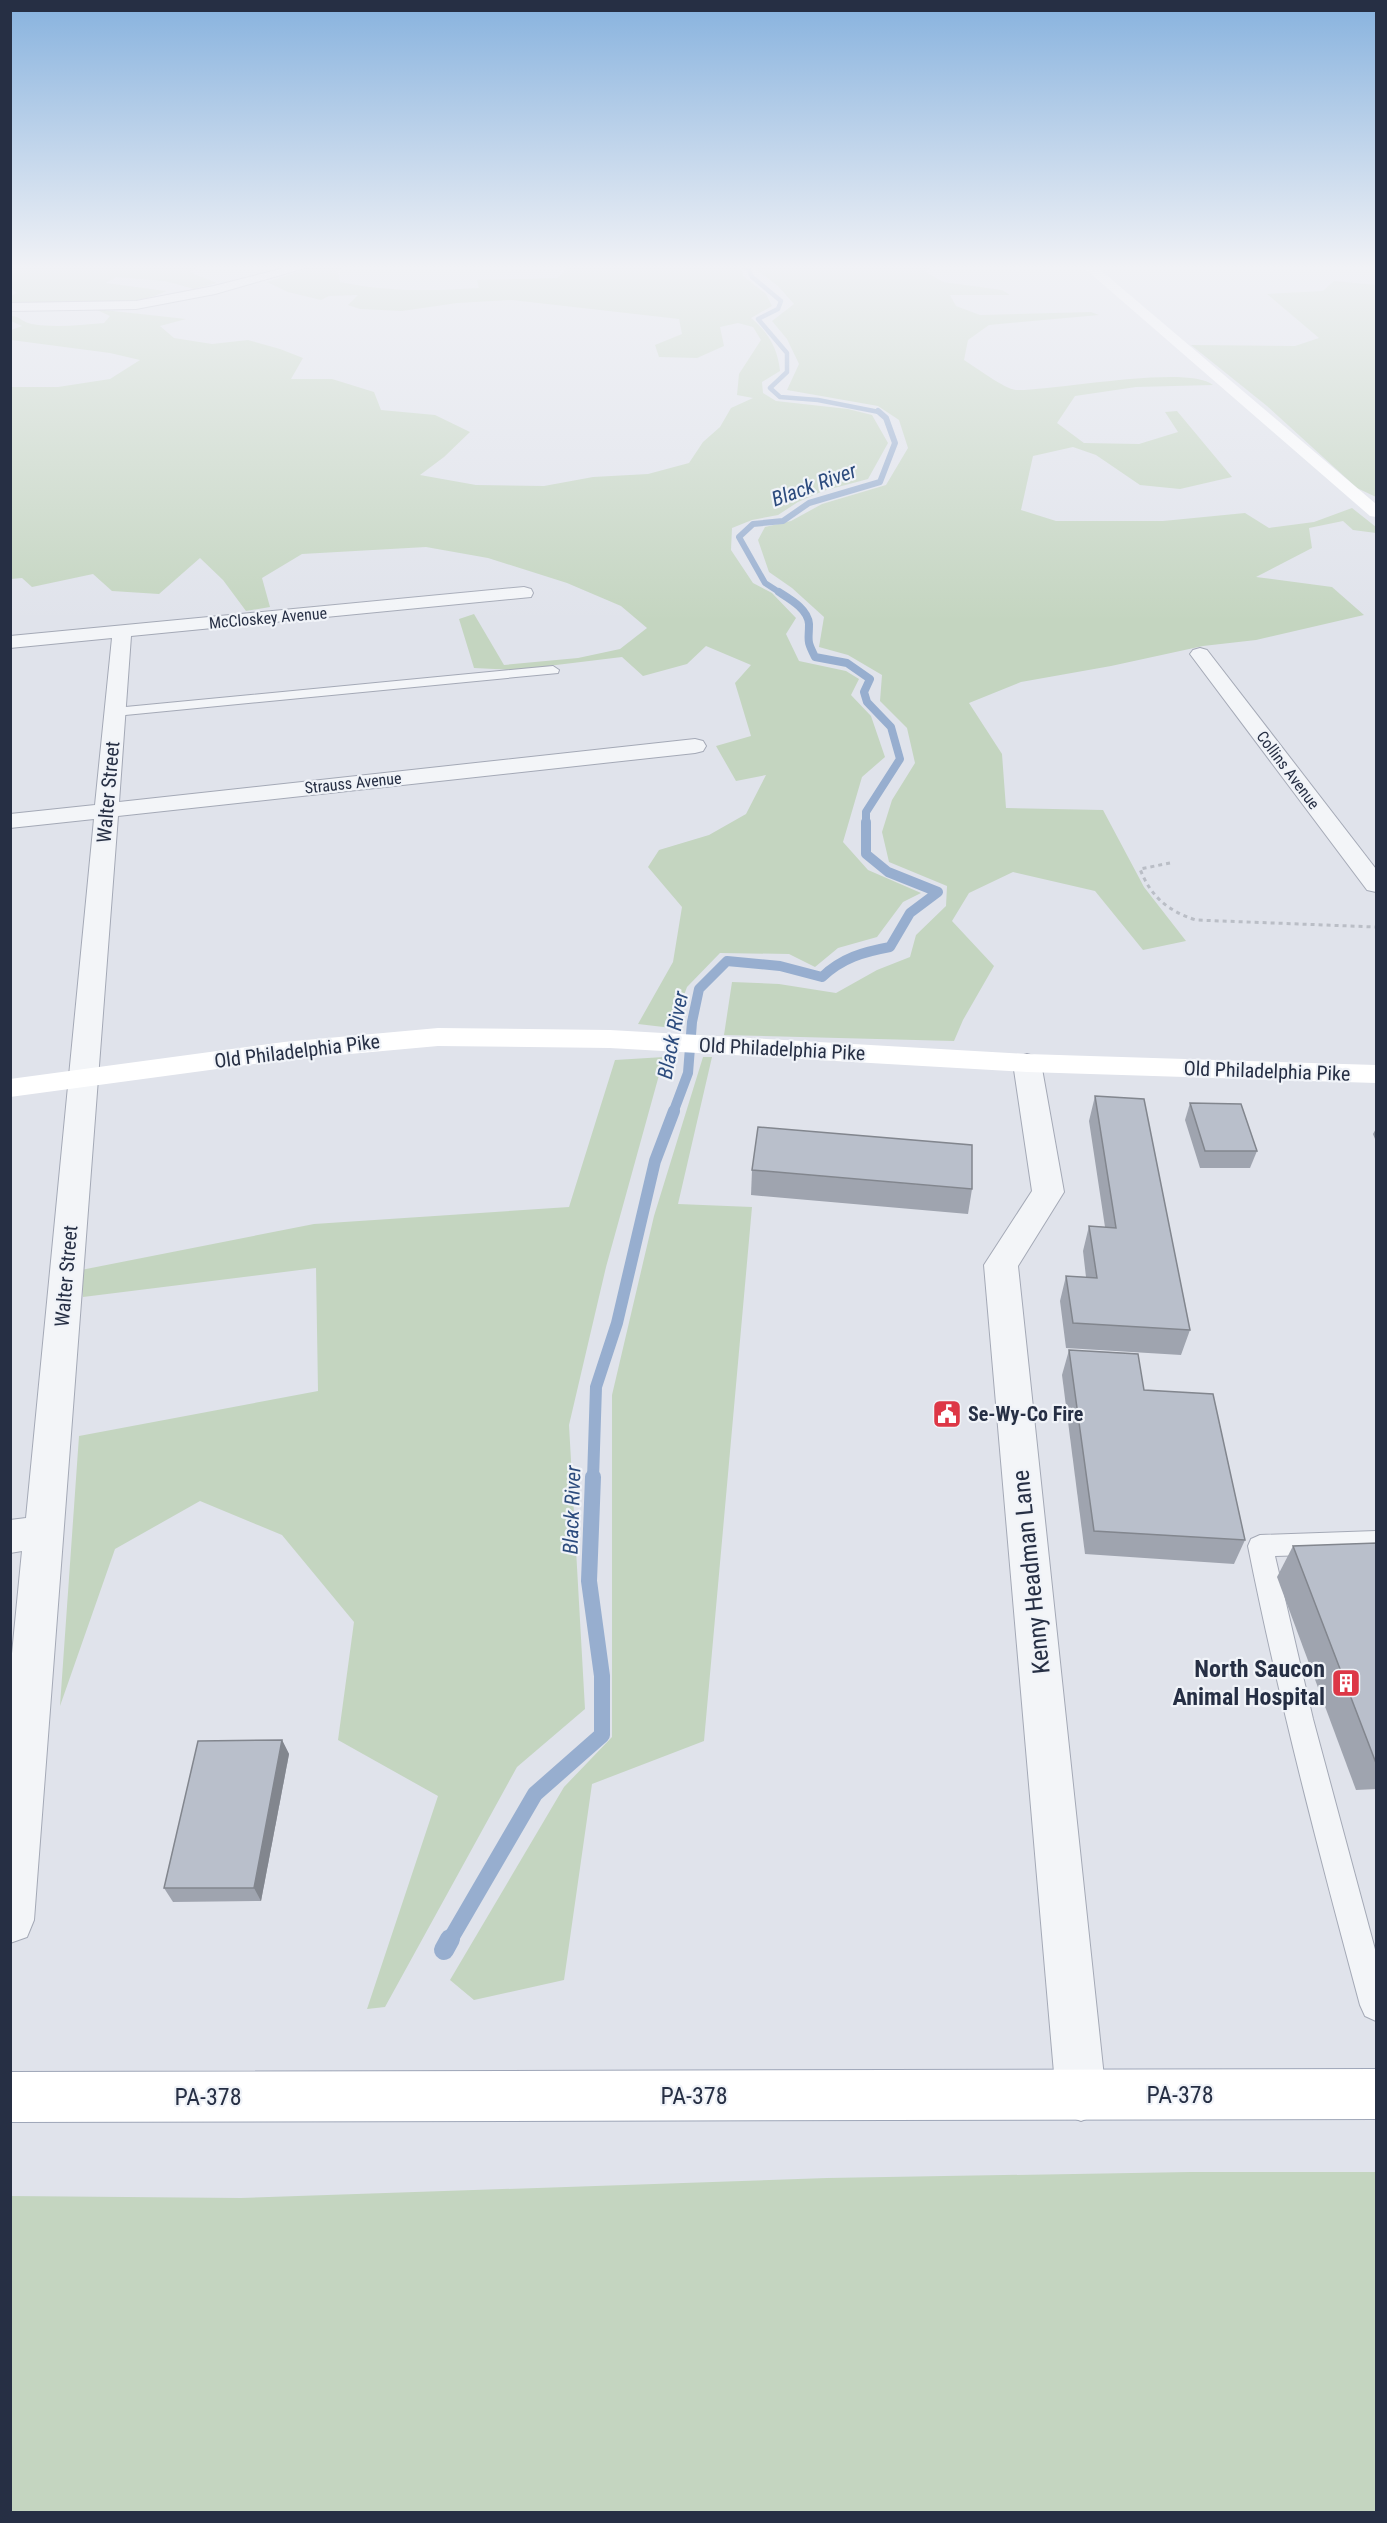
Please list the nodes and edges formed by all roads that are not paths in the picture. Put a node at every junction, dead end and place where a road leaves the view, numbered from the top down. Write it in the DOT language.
graph roads {
  1 [pos="1227,385"];
  2 [pos="1377,512"];
  3 [pos="525,593"];
  4 [pos="122,632"];
  5 [pos="10,642"];
  6 [pos="1200,654"];
  7 [pos="554,670"];
  8 [pos="115,712"];
  9 [pos="695,747"];
  10 [pos="106,810"];
  11 [pos="10,821"];
  12 [pos="1377,885"];
  13 [pos="1027,1063"];
  14 [pos="1377,1074"];
  15 [pos="83,1077"];
  16 [pos="10,1088"];
  17 [pos="28,1534"];
  18 [pos="1377,1542"];
  19 [pos="17,1772"];
  20 [pos="10,1920"];
  21 [pos="1377,2005"];
  22 [pos="1377,2094"];
  23 [pos="1081,2096"];
  24 [pos="10,2097"];
  1 -- 2 [label="street"];
  3 -- 4 [label="street, McCloskey Avenue"];
  4 -- 5 [label="street, McCloskey Avenue"];
  4 -- 8 [label="street, Walter Street"];
  6 -- 12 [label="street, Collins Avenue"];
  7 -- 8 [label="lane"];
  8 -- 10 [label="street, Walter Street"];
  9 -- 10 [label="street, Strauss Avenue"];
  10 -- 11 [label="street, Strauss Avenue"];
  10 -- 15 [label="street, Walter Street"];
  13 -- 14 [label="street, Old Philadelphia Pike"];
  13 -- 15 [label="street, Old Philadelphia Pike"];
  13 -- 23 [label="street, Kenny Headman Lane"];
  15 -- 16 [label="street, Old Philadelphia Pike"];
  15 -- 17 [label="street, Walter Street"];
  17 -- 19 [label="street, Walter Street"];
  18 -- 21 [label="lane"];
  19 -- 20 [label="street, Walter Street"];
  22 -- 23 [label="street, PA-378"];
  23 -- 24 [label="street, PA-378"];
}
